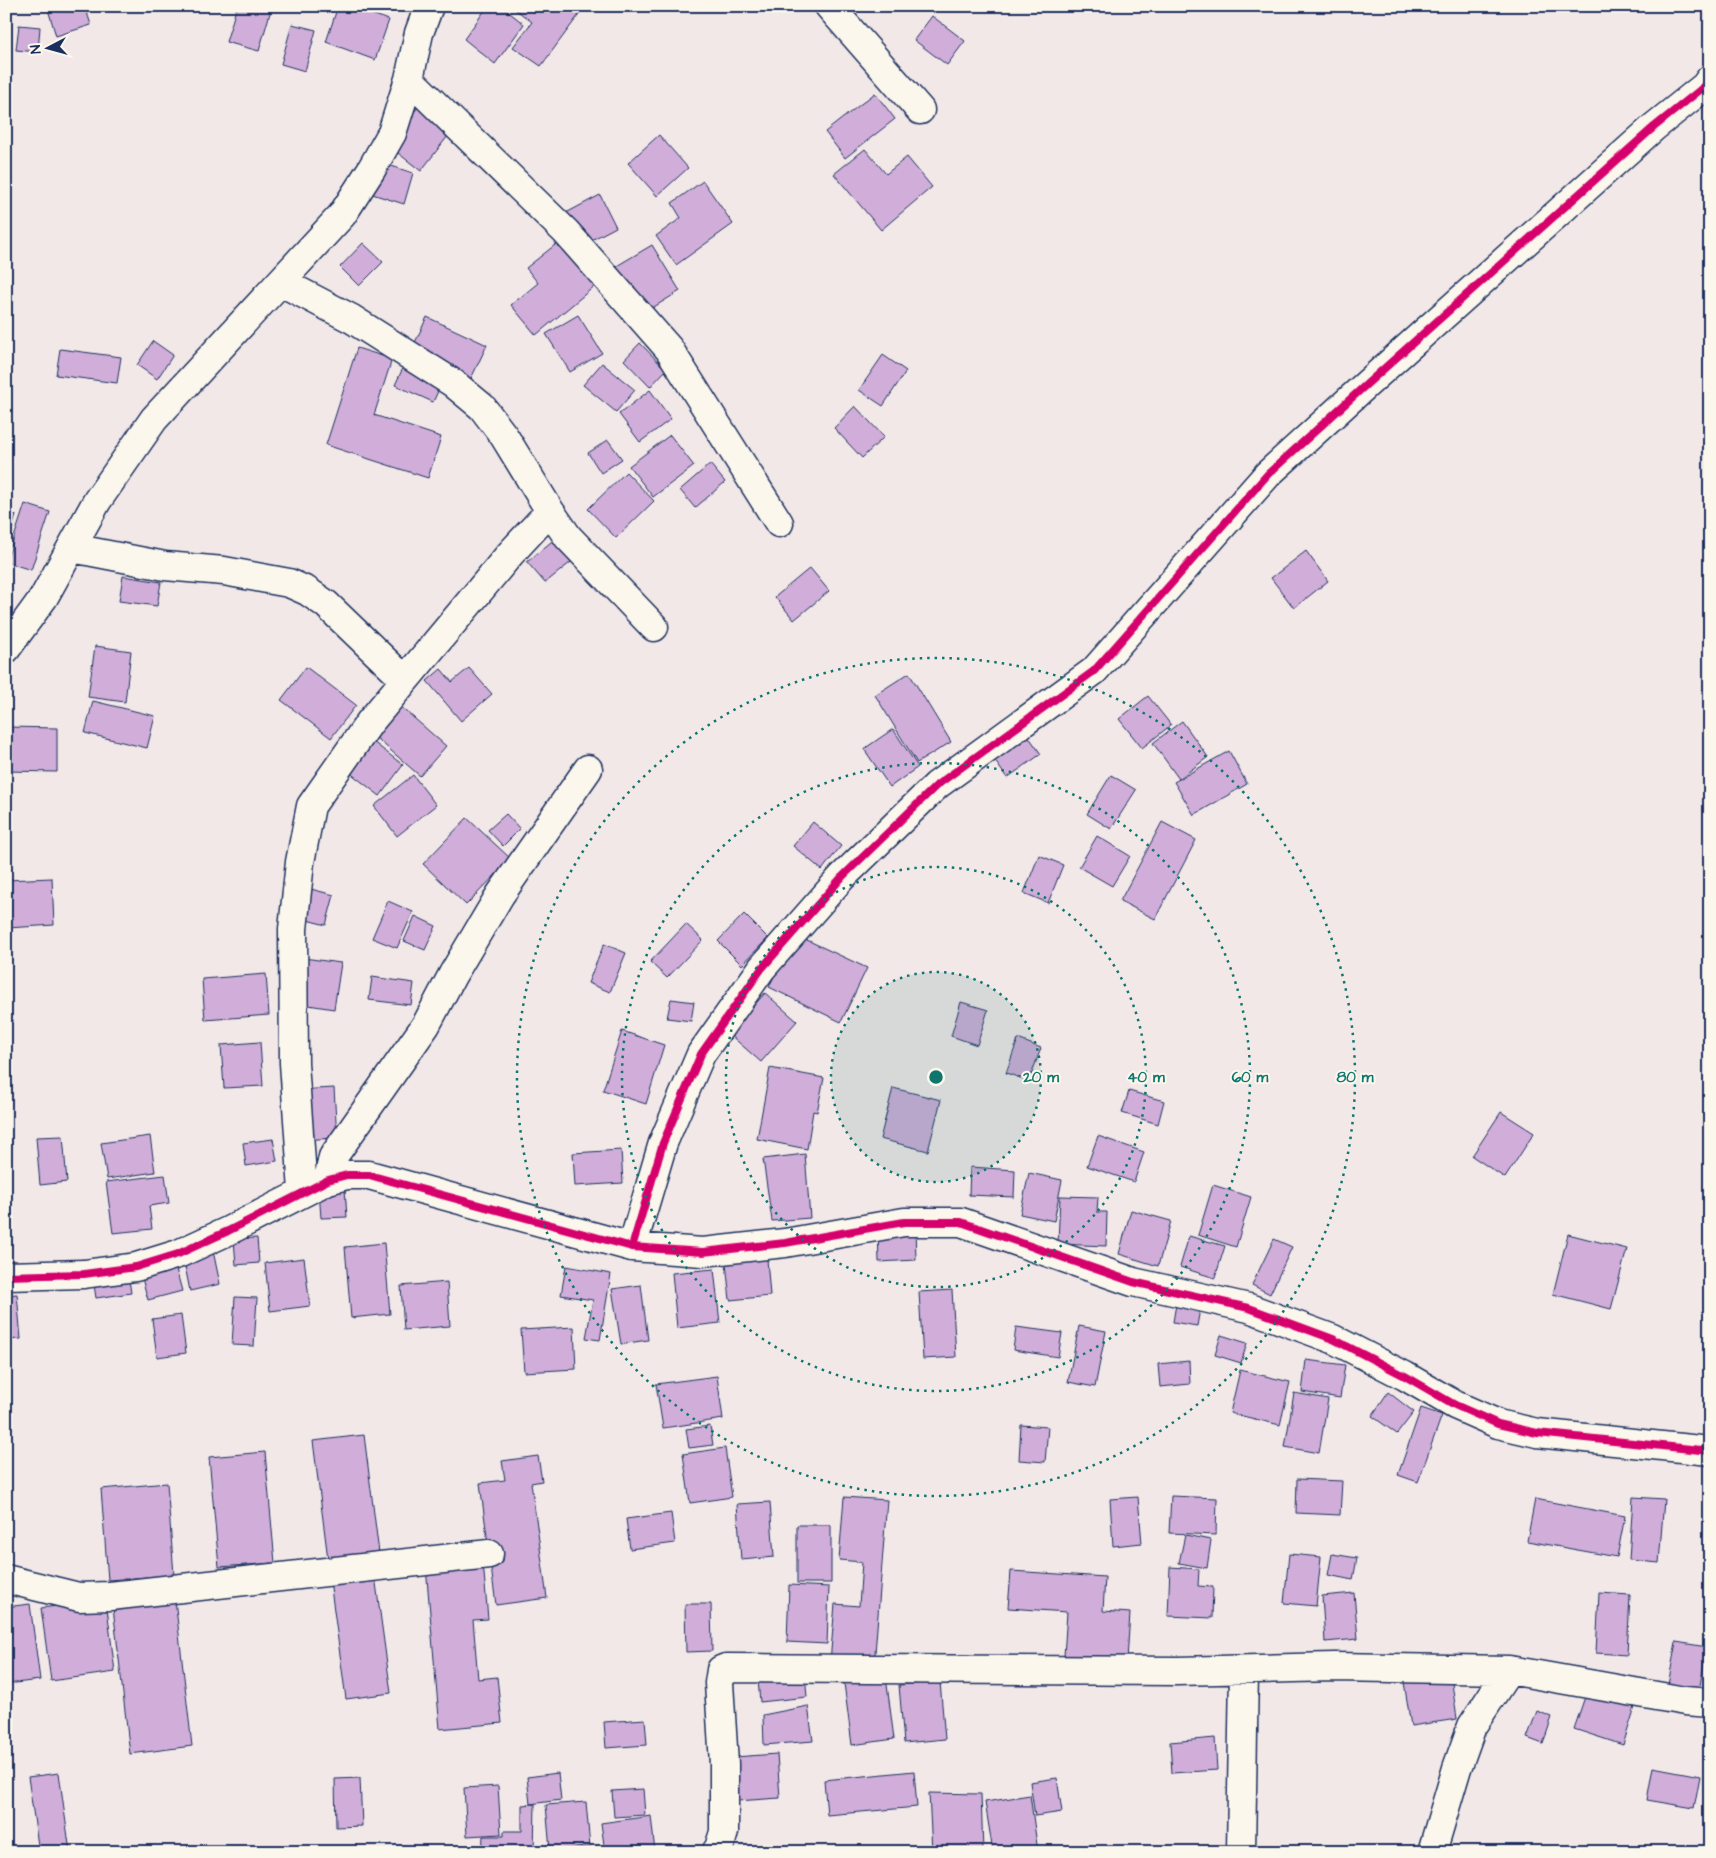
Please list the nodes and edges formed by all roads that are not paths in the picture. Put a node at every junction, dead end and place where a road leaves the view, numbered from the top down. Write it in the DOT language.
graph roads {
  1 [pos="428,6"];
  2 [pos="829,6"];
  3 [pos="409,78"];
  4 [pos="1710,79"];
  5 [pos="920,110"];
  6 [pos="281,282"];
  7 [pos="550,512"];
  8 [pos="779,523"];
  9 [pos="72,548"];
  10 [pos="654,627"];
  11 [pos="6,649"];
  12 [pos="405,680"];
  13 [pos="588,770"];
  14 [pos="328,1180"];
  15 [pos="303,1191"];
  16 [pos="632,1247"];
  17 [pos="6,1276"];
  18 [pos="1710,1451"];
  19 [pos="489,1554"];
  20 [pos="6,1579"];
  21 [pos="1244,1670"];
  22 [pos="1509,1670"];
  23 [pos="1710,1703"];
  24 [pos="716,1852"];
  25 [pos="1241,1852"];
  26 [pos="1432,1852"];
  1 -- 3 [label="street"];
  2 -- 5 [label="street"];
  3 -- 6 [label="street"];
  3 -- 8 [label="street"];
  4 -- 16 [label="street"];
  6 -- 7 [label="street"];
  6 -- 9 [label="street"];
  7 -- 10 [label="street"];
  7 -- 12 [label="street"];
  9 -- 11 [label="street"];
  9 -- 12 [label="street"];
  12 -- 15 [label="street"];
  13 -- 14 [label="street"];
  14 -- 15 [label="street"];
  14 -- 16 [label="street"];
  15 -- 17 [label="street"];
  16 -- 18 [label="street"];
  19 -- 20 [label="street"];
  21 -- 22 [label="street"];
  21 -- 24 [label="street"];
  21 -- 25 [label="street"];
  22 -- 23 [label="street"];
  22 -- 26 [label="street"];
}
